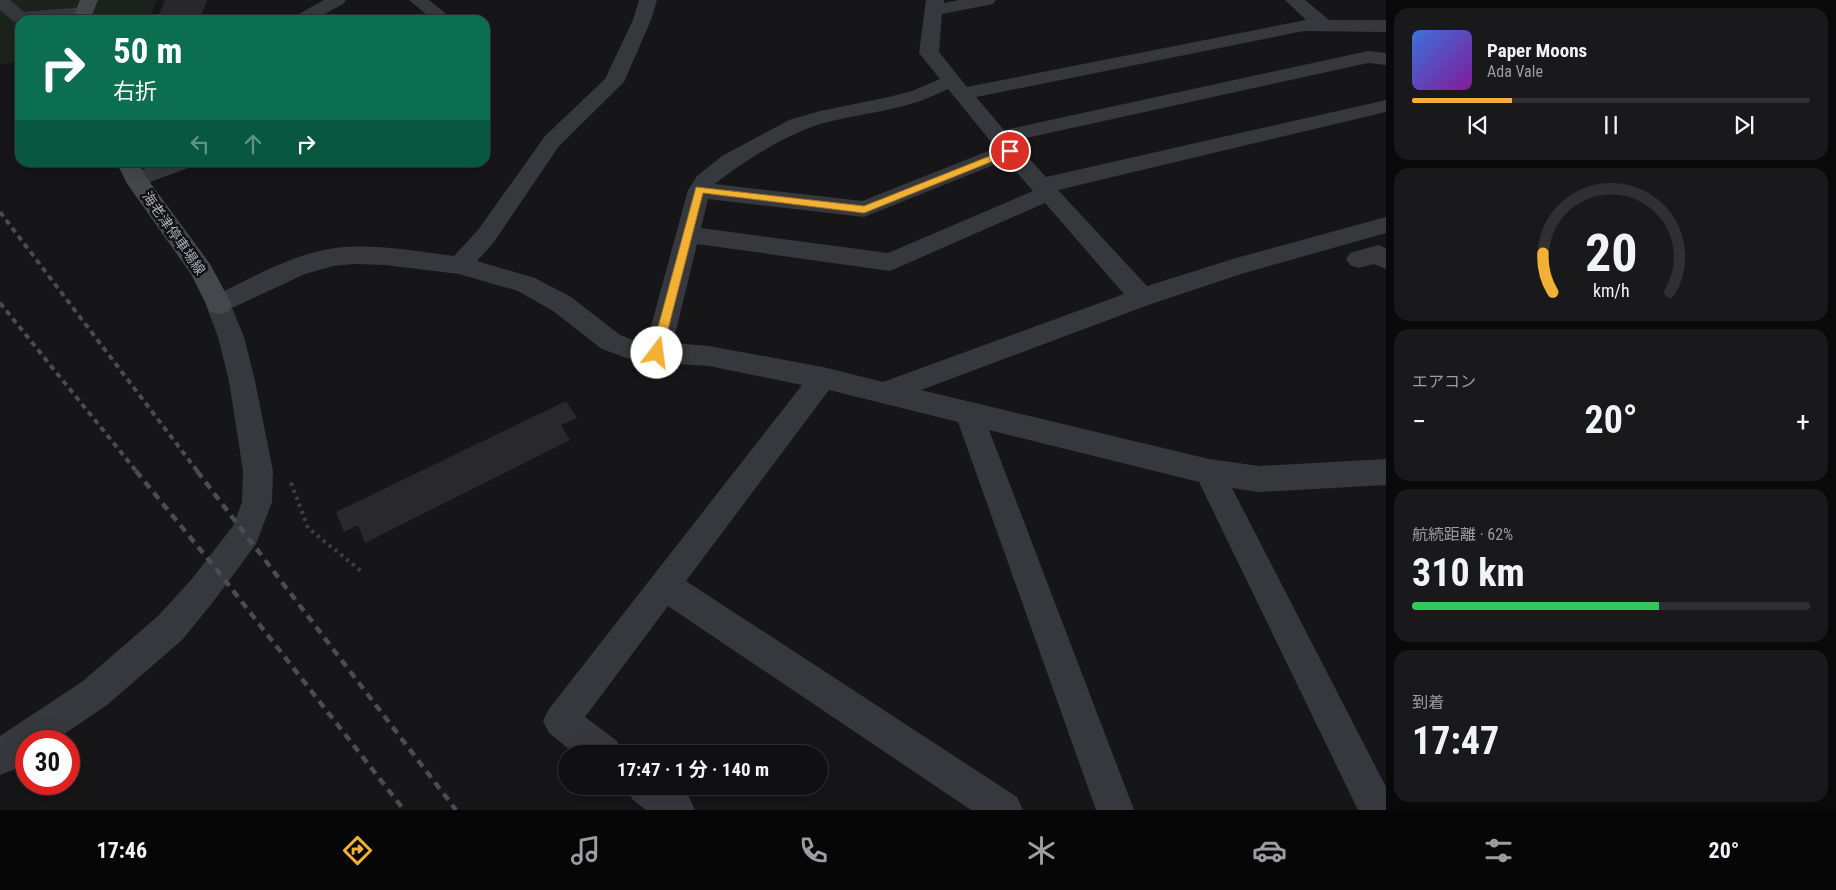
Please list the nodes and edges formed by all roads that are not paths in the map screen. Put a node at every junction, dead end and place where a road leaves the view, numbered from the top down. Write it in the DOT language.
graph roads {
  1 [pos="337,0"];
  2 [pos="418,0"];
  3 [pos="648,0"];
  4 [pos="987,0"];
  5 [pos="1294,0"];
  6 [pos="0,1"];
  7 [pos="935,5"];
  8 [pos="85,10"];
  9 [pos="17,15"];
  10 [pos="52,15"];
  11 [pos="310,15"];
  12 [pos="438,15"];
  13 [pos="1324,25"];
  14 [pos="1386,26"];
  15 [pos="1386,59"];
  16 [pos="956,88"];
  17 [pos="1386,106"];
  18 [pos="1004,145"];
  19 [pos="154,167"];
  20 [pos="132,171"];
  21 [pos="1044,189"];
  22 [pos="699,190"];
  23 [pos="1386,225"];
  24 [pos="688,235"];
  25 [pos="1358,259"];
  26 [pos="1386,260"];
  27 [pos="458,265"];
  28 [pos="1142,297"];
  29 [pos="219,305"];
  30 [pos="657,353"];
  31 [pos="823,378"];
  32 [pos="886,392"];
  33 [pos="969,414"];
  34 [pos="1209,472"];
  35 [pos="1386,472"];
  36 [pos="664,584"];
  37 [pos="593,745"];
  38 [pos="0,757"];
  39 [pos="657,795"];
  40 [pos="676,810"];
  41 [pos="1004,810"];
  42 [pos="1115,810"];
  43 [pos="1378,810"];
  1 -- 11 [label="street"];
  2 -- 12 [label="street"];
  3 -- 27 [label="street"];
  4 -- 7 [label="street"];
  5 -- 13 [label="street"];
  6 -- 9 [label="street"];
  7 -- 16 [label="street"];
  8 -- 10 [label="street"];
  13 -- 14 [label="street"];
  13 -- 16 [label="street"];
  15 -- 18 [label="street"];
  16 -- 18 [label="street"];
  16 -- 22 [label="street"];
  17 -- 21 [label="street"];
  18 -- 21 [label="street"];
  18 -- 22 [label="street"];
  19 -- 20 [label="street"];
  20 -- 29 [label="main road, 海老津停車場線"];
  21 -- 24 [label="street"];
  21 -- 28 [label="street"];
  22 -- 24 [label="street"];
  23 -- 28 [label="street"];
  24 -- 30 [label="street"];
  25 -- 26 [label="street"];
  27 -- 29 [label="street"];
  27 -- 30 [label="street"];
  28 -- 32 [label="street"];
  29 -- 38 [label="street"];
  30 -- 31 [label="street"];
  31 -- 32 [label="street"];
  31 -- 36 [label="street"];
  32 -- 33 [label="street"];
  33 -- 34 [label="street"];
  33 -- 42 [label="street"];
  34 -- 35 [label="street"];
  34 -- 43 [label="street"];
  36 -- 37 [label="street"];
  36 -- 41 [label="street"];
  39 -- 40 [label="street"];
}
